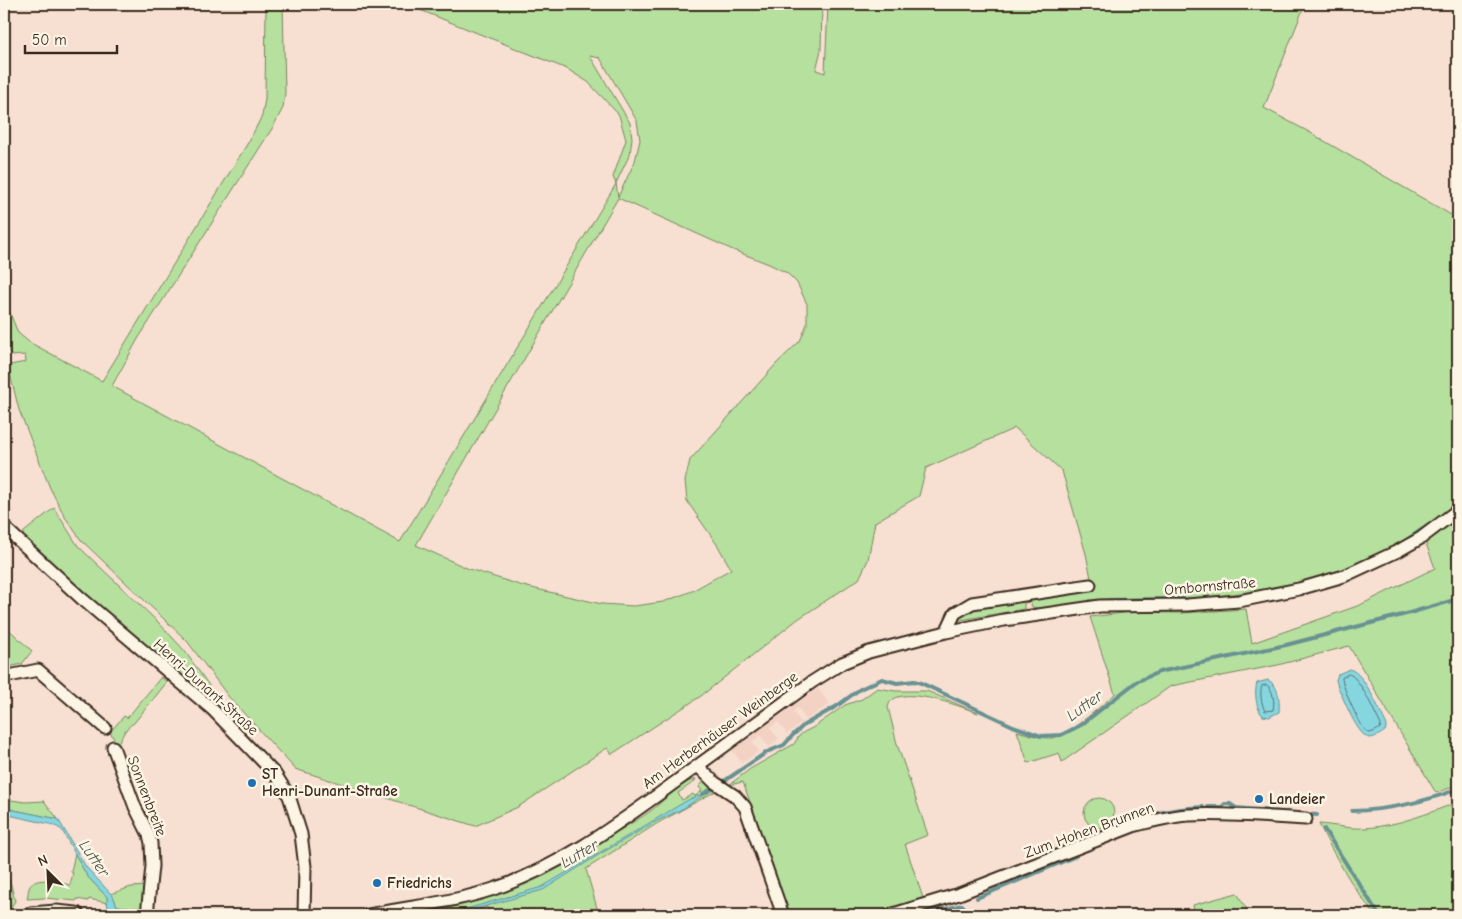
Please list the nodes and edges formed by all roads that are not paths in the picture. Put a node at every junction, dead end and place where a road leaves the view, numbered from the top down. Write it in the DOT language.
graph roads {
  1 [pos="1458,510"];
  2 [pos="4,527"];
  3 [pos="1090,585"];
  4 [pos="946,632"];
  5 [pos="4,677"];
  6 [pos="105,728"];
  7 [pos="113,747"];
  8 [pos="698,766"];
  9 [pos="1306,819"];
  10 [pos="148,912"];
  11 [pos="31,915"];
  12 [pos="76,915"];
  13 [pos="304,915"];
  14 [pos="368,915"];
  15 [pos="783,915"];
  16 [pos="890,915"];
  1 -- 4 [label="street, Ombornstraße"];
  2 -- 13 [label="street, Henri-Dunant-Straße"];
  3 -- 4 [label="street"];
  4 -- 8 [label="street, Am Herberhäuser Weinberge"];
  5 -- 6 [label="street"];
  7 -- 10 [label="street, Sonnenbreite"];
  8 -- 14 [label="street, Am Herberhäuser Weinberge"];
  8 -- 15 [label="street"];
  9 -- 16 [label="street, Zum Hohen Brunnen"];
  11 -- 12 [label="street"];
}
